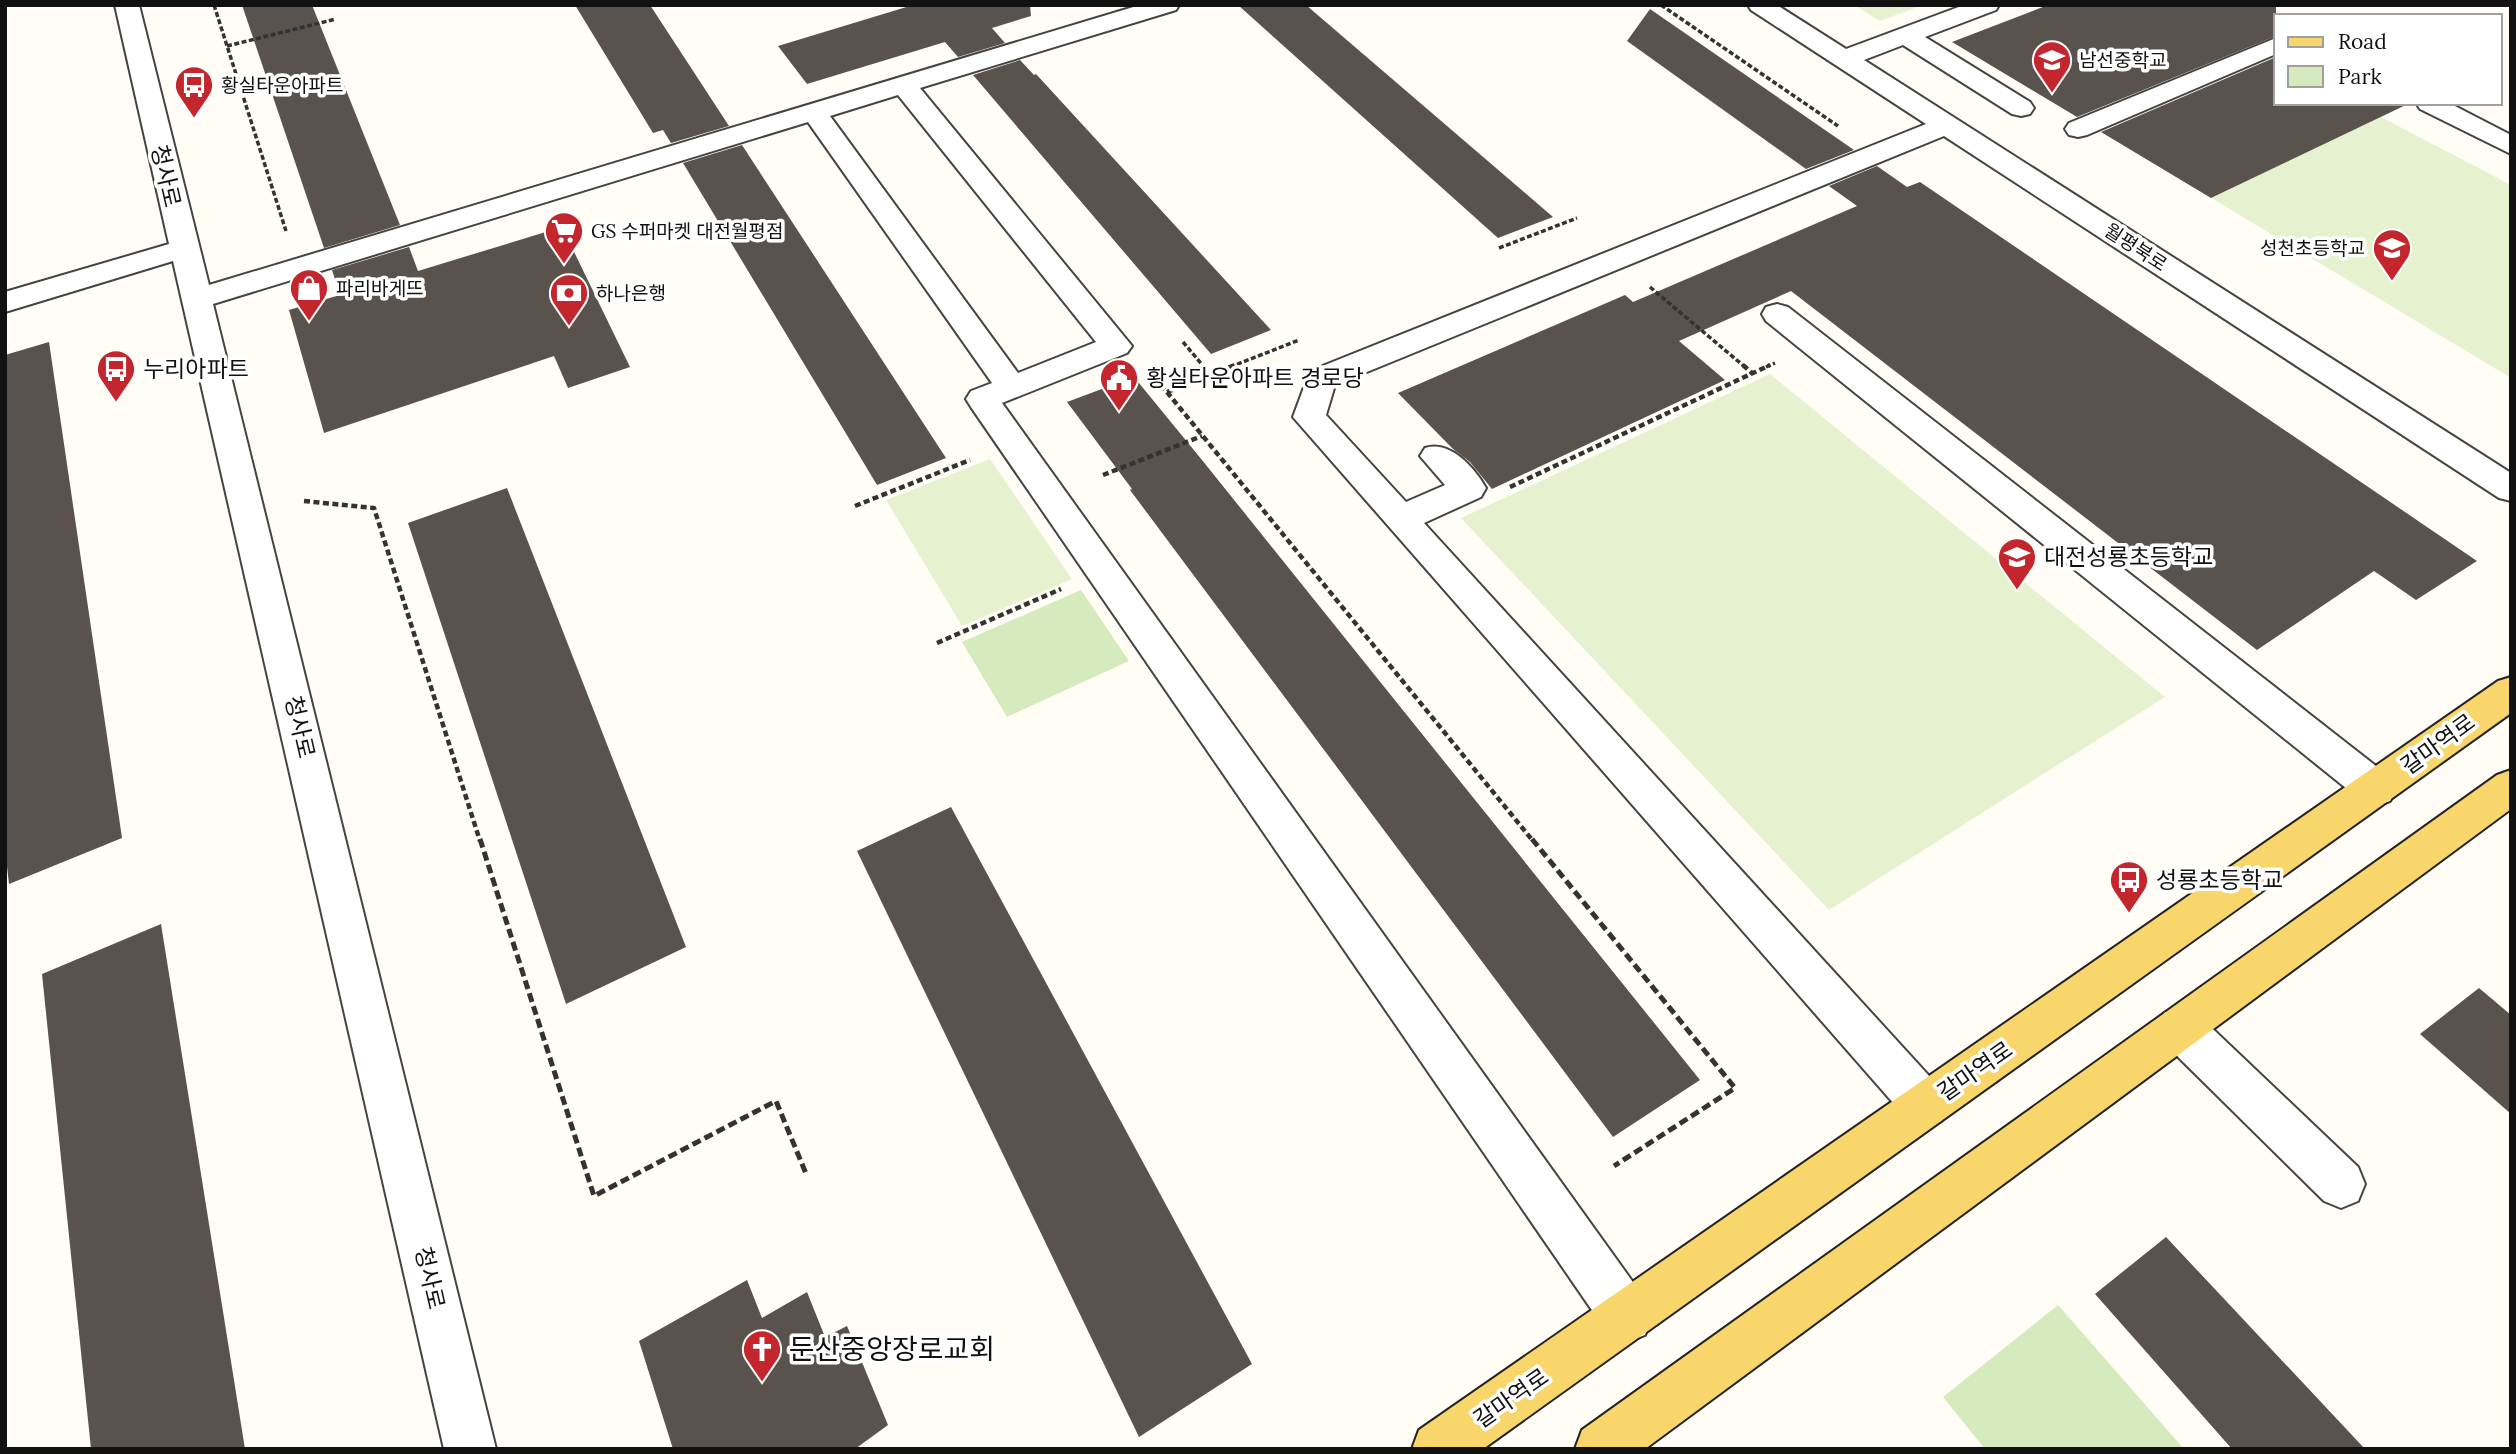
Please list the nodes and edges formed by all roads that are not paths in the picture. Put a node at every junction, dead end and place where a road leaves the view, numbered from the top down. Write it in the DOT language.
graph roads {
  1 [pos="127,5"];
  2 [pos="1167,5"];
  3 [pos="1760,5"];
  4 [pos="1987,5"];
  5 [pos="1906,36"];
  6 [pos="2274,46"];
  7 [pos="1844,59"];
  8 [pos="903,85"];
  9 [pos="2433,105"];
  10 [pos="2021,108"];
  11 [pos="814,112"];
  12 [pos="1946,125"];
  13 [pos="2078,129"];
  14 [pos="2511,146"];
  15 [pos="183,249"];
  16 [pos="197,299"];
  17 [pos="5,302"];
  18 [pos="1777,314"];
  19 [pos="1012,387"];
  20 [pos="1437,456"];
  21 [pos="2511,489"];
  22 [pos="1400,519"];
  23 [pos="2511,692"];
  24 [pos="2511,787"];
  25 [pos="2376,789"];
  26 [pos="2180,1028"];
  27 [pos="1925,1105"];
  28 [pos="2341,1184"];
  29 [pos="1627,1317"];
  30 [pos="470,1449"];
  31 [pos="1438,1449"];
  32 [pos="1601,1449"];
  1 -- 15 [label="street, 청사로"];
  2 -- 8 [label="street"];
  3 -- 7 [label="street, 월평북로"];
  4 -- 5 [label="street"];
  5 -- 7 [label="street"];
  5 -- 10 [label="street"];
  6 -- 13 [label="street"];
  7 -- 12 [label="street, 월평북로"];
  8 -- 11 [label="street"];
  8 -- 19 [label="street"];
  9 -- 14 [label="street"];
  11 -- 16 [label="street"];
  11 -- 19 [label="street"];
  12 -- 21 [label="street, 월평북로"];
  12 -- 22 [label="street"];
  15 -- 16 [label="street, 청사로"];
  15 -- 17 [label="street"];
  16 -- 30 [label="street, 청사로"];
  18 -- 25 [label="street"];
  19 -- 29 [label="street"];
  20 -- 22 [label="street"];
  22 -- 27 [label="street"];
  23 -- 25 [label="main road, 갈마역로"];
  24 -- 26 [label="main road"];
  25 -- 27 [label="main road, 갈마역로"];
  26 -- 28 [label="street"];
  26 -- 32 [label="main road"];
  27 -- 29 [label="main road, 갈마역로"];
  29 -- 31 [label="main road, 갈마역로"];
}
